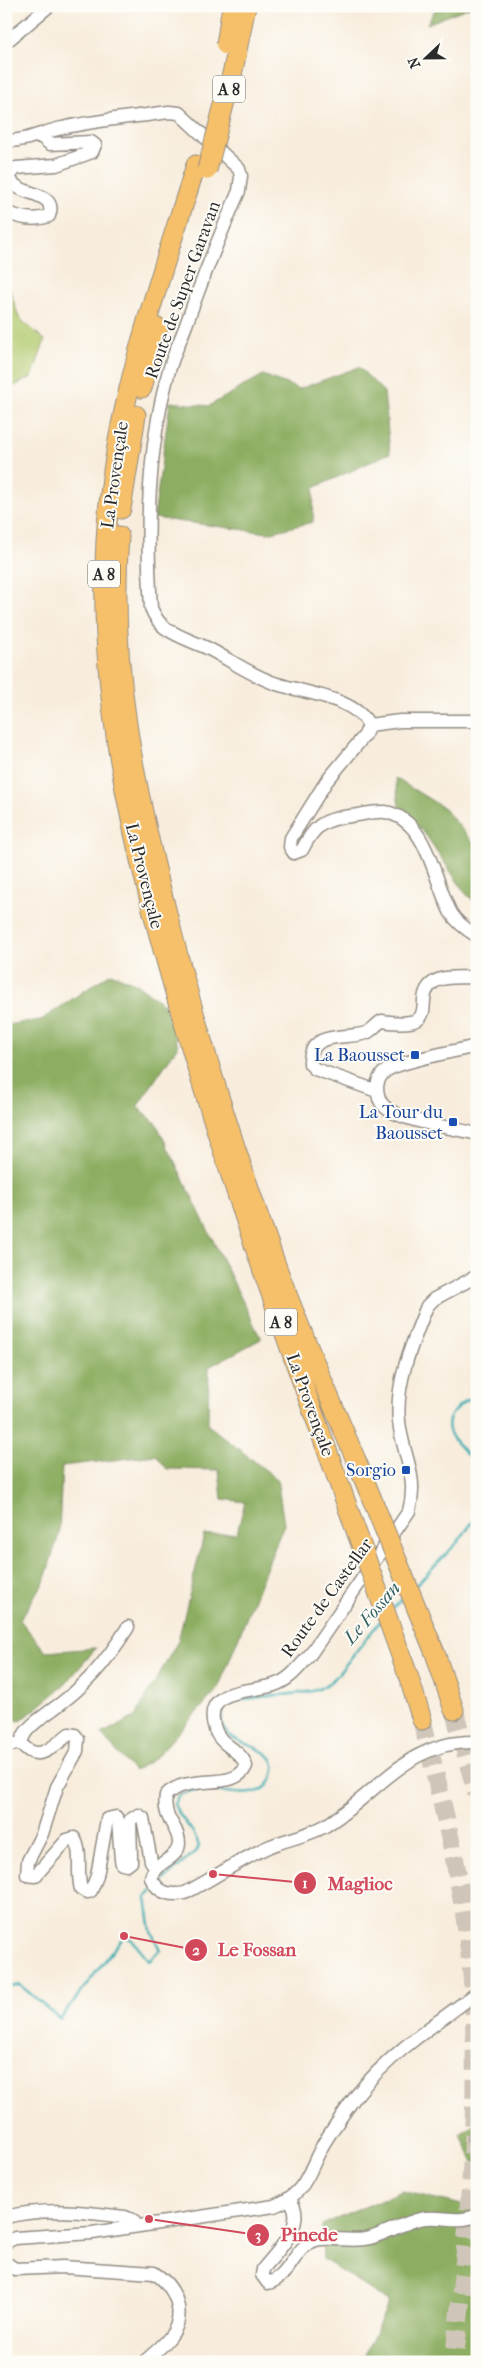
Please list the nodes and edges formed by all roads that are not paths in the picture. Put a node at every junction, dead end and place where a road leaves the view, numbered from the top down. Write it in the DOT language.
graph roads {
  1 [pos="49,6"];
  2 [pos="232,6"];
  3 [pos="246,6"];
  4 [pos="6,42"];
  5 [pos="40,136"];
  6 [pos="6,141"];
  7 [pos="201,168"];
  8 [pos="6,212"];
  9 [pos="477,721"];
  10 [pos="369,725"];
  11 [pos="477,936"];
  12 [pos="477,977"];
  13 [pos="477,1048"];
  14 [pos="377,1091"];
  15 [pos="477,1134"];
  16 [pos="235,1166"];
  17 [pos="477,1276"];
  18 [pos="128,1626"];
  19 [pos="454,1710"];
  20 [pos="422,1720"];
  21 [pos="477,1742"];
  22 [pos="22,1744"];
  23 [pos="6,1746"];
  24 [pos="156,1868"];
  25 [pos="477,1993"];
  26 [pos="477,2128"];
  27 [pos="477,2148"];
  28 [pos="290,2200"];
  29 [pos="477,2215"];
  30 [pos="6,2218"];
  31 [pos="136,2226"];
  32 [pos="6,2242"];
  33 [pos="6,2263"];
  34 [pos="144,2362"];
  1 -- 4 [label="street"];
  2 -- 7 [label="highway, La Provençale / A 8, bridge"];
  3 -- 7 [label="highway, La Provençale / A 8, bridge"];
  5 -- 6 [label="street, Route de Super Garavan"];
  5 -- 8 [label="street"];
  5 -- 10 [label="street, Route de Super Garavan"];
  7 -- 16 [label="highway, La Provençale / A 8"];
  9 -- 10 [label="street"];
  10 -- 11 [label="street"];
  12 -- 14 [label="street"];
  13 -- 14 [label="street"];
  14 -- 15 [label="street"];
  16 -- 19 [label="highway, La Provençale / A 8, bridge"];
  16 -- 20 [label="highway, La Provençale / A 8, bridge"];
  17 -- 24 [label="street, Route de Castellar"];
  18 -- 22 [label="street"];
  21 -- 24 [label="street"];
  22 -- 23 [label="street"];
  22 -- 24 [label="street"];
  25 -- 28 [label="street"];
  26 -- 27 [label="street"];
  28 -- 29 [label="street"];
  28 -- 31 [label="street"];
  30 -- 31 [label="street"];
  31 -- 32 [label="street"];
  33 -- 34 [label="street"];
}
